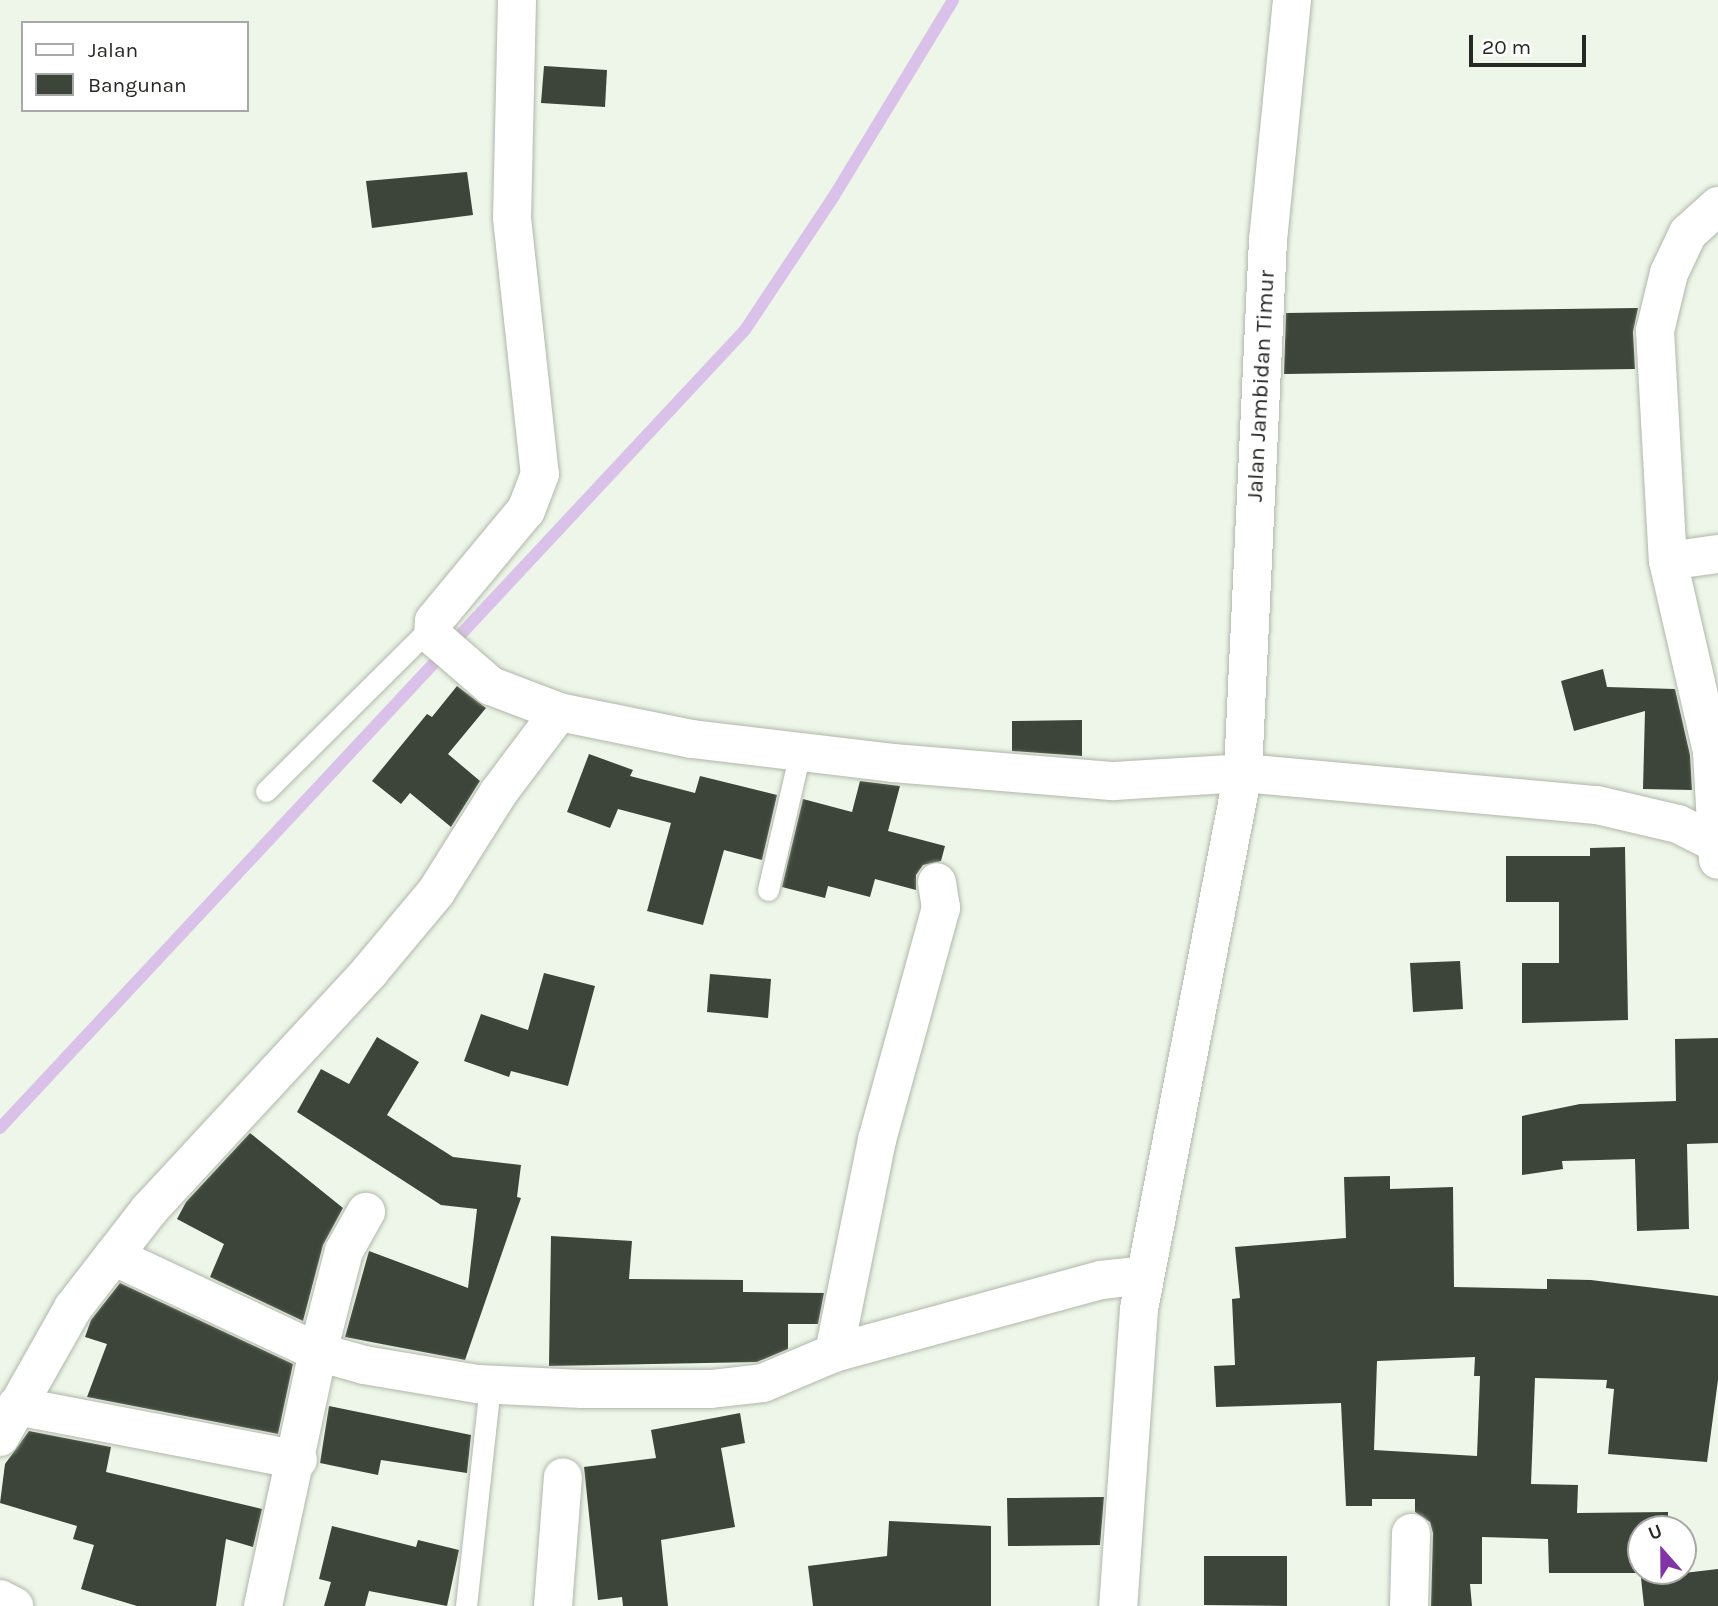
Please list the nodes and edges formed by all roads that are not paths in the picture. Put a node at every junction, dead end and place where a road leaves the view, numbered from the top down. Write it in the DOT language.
graph roads {
  1 [pos="517,0"];
  2 [pos="1292,0"];
  3 [pos="1718,206"];
  4 [pos="1718,554"];
  5 [pos="1668,561"];
  6 [pos="438,639"];
  7 [pos="559,712"];
  8 [pos="800,752"];
  9 [pos="1243,774"];
  10 [pos="266,791"];
  11 [pos="1717,849"];
  12 [pos="937,882"];
  13 [pos="768,890"];
  14 [pos="366,1212"];
  15 [pos="113,1256"];
  16 [pos="1145,1275"];
  17 [pos="318,1352"];
  18 [pos="834,1353"];
  19 [pos="490,1384"];
  20 [pos="8,1421"];
  21 [pos="298,1460"];
  22 [pos="563,1477"];
  23 [pos="1410,1533"];
  24 [pos="0,1599"];
  25 [pos="15,1606"];
  26 [pos="263,1606"];
  27 [pos="466,1606"];
  28 [pos="553,1606"];
  29 [pos="1118,1606"];
  30 [pos="1409,1606"];
  1 -- 6 [label="street"];
  2 -- 9 [label="street, Jalan Jambidan Timur"];
  3 -- 5 [label="street"];
  4 -- 5 [label="street"];
  5 -- 11 [label="street"];
  6 -- 7 [label="street"];
  6 -- 10 [label="lane"];
  7 -- 8 [label="street"];
  7 -- 15 [label="street"];
  8 -- 9 [label="street"];
  8 -- 13 [label="lane"];
  9 -- 11 [label="street"];
  9 -- 16 [label="street, Jalan Jambidan Timur"];
  12 -- 18 [label="street"];
  14 -- 17 [label="street"];
  15 -- 17 [label="street"];
  15 -- 20 [label="street"];
  16 -- 18 [label="street"];
  16 -- 29 [label="street, Jalan Jambidan Timur"];
  17 -- 19 [label="street"];
  17 -- 21 [label="street"];
  18 -- 19 [label="street"];
  19 -- 27 [label="lane"];
  20 -- 21 [label="street"];
  21 -- 26 [label="street"];
  22 -- 28 [label="street"];
  23 -- 30 [label="street"];
  24 -- 25 [label="street"];
}
